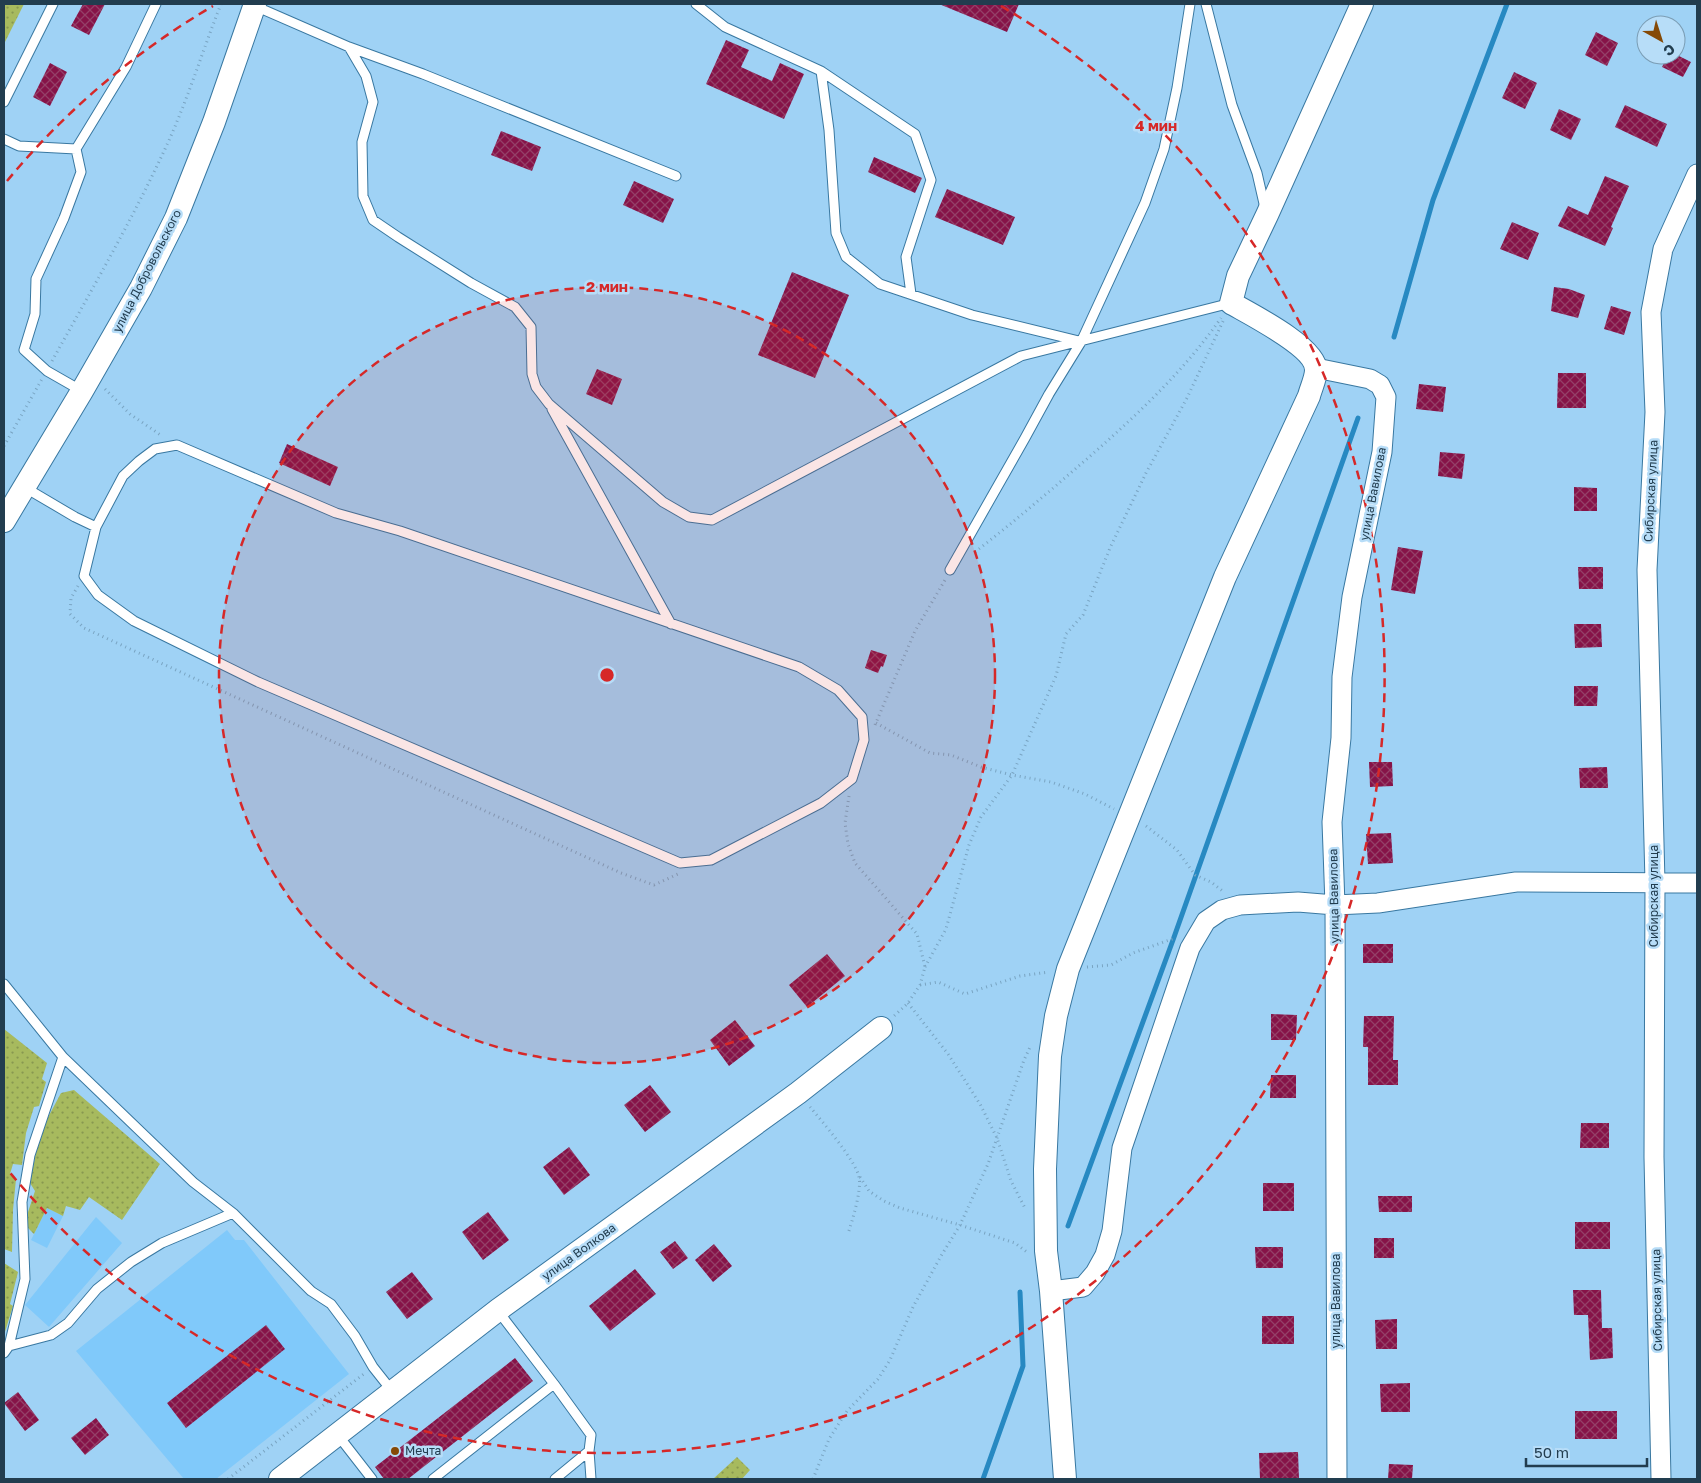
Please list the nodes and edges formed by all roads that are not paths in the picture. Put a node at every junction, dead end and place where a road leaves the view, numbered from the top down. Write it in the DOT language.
graph roads {
  1 [pos="53,4"];
  2 [pos="156,4"];
  3 [pos="696,4"];
  4 [pos="1190,4"];
  5 [pos="1206,4"];
  6 [pos="1362,4"];
  7 [pos="255,5"];
  8 [pos="349,47"];
  9 [pos="820,71"];
  10 [pos="4,102"];
  11 [pos="4,139"];
  12 [pos="76,149"];
  13 [pos="1697,174"];
  14 [pos="676,176"];
  15 [pos="1267,215"];
  16 [pos="911,294"];
  17 [pos="1231,303"];
  18 [pos="1080,342"];
  19 [pos="1316,368"];
  20 [pos="82,391"];
  21 [pos="549,404"];
  22 [pos="24,488"];
  23 [pos="4,521"];
  24 [pos="96,527"];
  25 [pos="950,570"];
  26 [pos="671,624"];
  27 [pos="1655,882"];
  28 [pos="1697,882"];
  29 [pos="1335,905"];
  30 [pos="4,984"];
  31 [pos="882,1028"];
  32 [pos="63,1057"];
  33 [pos="233,1213"];
  34 [pos="1049,1282"];
  35 [pos="498,1310"];
  36 [pos="6,1349"];
  37 [pos="554,1384"];
  38 [pos="392,1392"];
  39 [pos="337,1434"];
  40 [pos="589,1451"];
  41 [pos="280,1479"];
  42 [pos="372,1479"];
  43 [pos="433,1479"];
  44 [pos="554,1479"];
  45 [pos="591,1479"];
  46 [pos="1065,1479"];
  47 [pos="1337,1479"];
  48 [pos="1661,1479"];
  1 -- 10 [label="lane"];
  2 -- 12 [label="lane"];
  3 -- 9 [label="lane"];
  4 -- 18 [label="lane"];
  5 -- 15 [label="lane"];
  6 -- 15 [label="street"];
  7 -- 8 [label="lane"];
  7 -- 20 [label="street, улица Добровольского"];
  8 -- 14 [label="lane"];
  8 -- 21 [label="lane"];
  9 -- 16 [label="lane"];
  9 -- 16 [label="lane"];
  11 -- 12 [label="lane"];
  12 -- 20 [label="lane"];
  13 -- 27 [label="street, Сибирская улица"];
  15 -- 17 [label="street"];
  16 -- 18 [label="lane"];
  17 -- 18 [label="lane"];
  17 -- 19 [label="street"];
  18 -- 21 [label="lane"];
  18 -- 25 [label="lane"];
  19 -- 29 [label="street, улица Вавилова"];
  19 -- 34 [label="street"];
  20 -- 22 [label="street, улица Добровольского"];
  21 -- 26 [label="lane"];
  22 -- 23 [label="street, улица Добровольского"];
  22 -- 24 [label="lane"];
  24 -- 26 [label="lane"];
  24 -- 26 [label="lane"];
  27 -- 28 [label="street"];
  27 -- 29 [label="street"];
  27 -- 48 [label="street, Сибирская улица"];
  29 -- 34 [label="street"];
  29 -- 47 [label="street, улица Вавилова"];
  30 -- 32 [label="lane"];
  31 -- 35 [label="street, улица Волкова"];
  32 -- 33 [label="lane"];
  32 -- 36 [label="lane"];
  33 -- 36 [label="lane"];
  33 -- 38 [label="lane"];
  34 -- 46 [label="street"];
  35 -- 37 [label="lane"];
  35 -- 38 [label="street, улица Волкова"];
  37 -- 40 [label="lane"];
  37 -- 43 [label="lane"];
  38 -- 39 [label="street, улица Волкова"];
  39 -- 41 [label="street, улица Волкова"];
  39 -- 42 [label="lane"];
  40 -- 44 [label="lane"];
  40 -- 45 [label="lane"];
}
